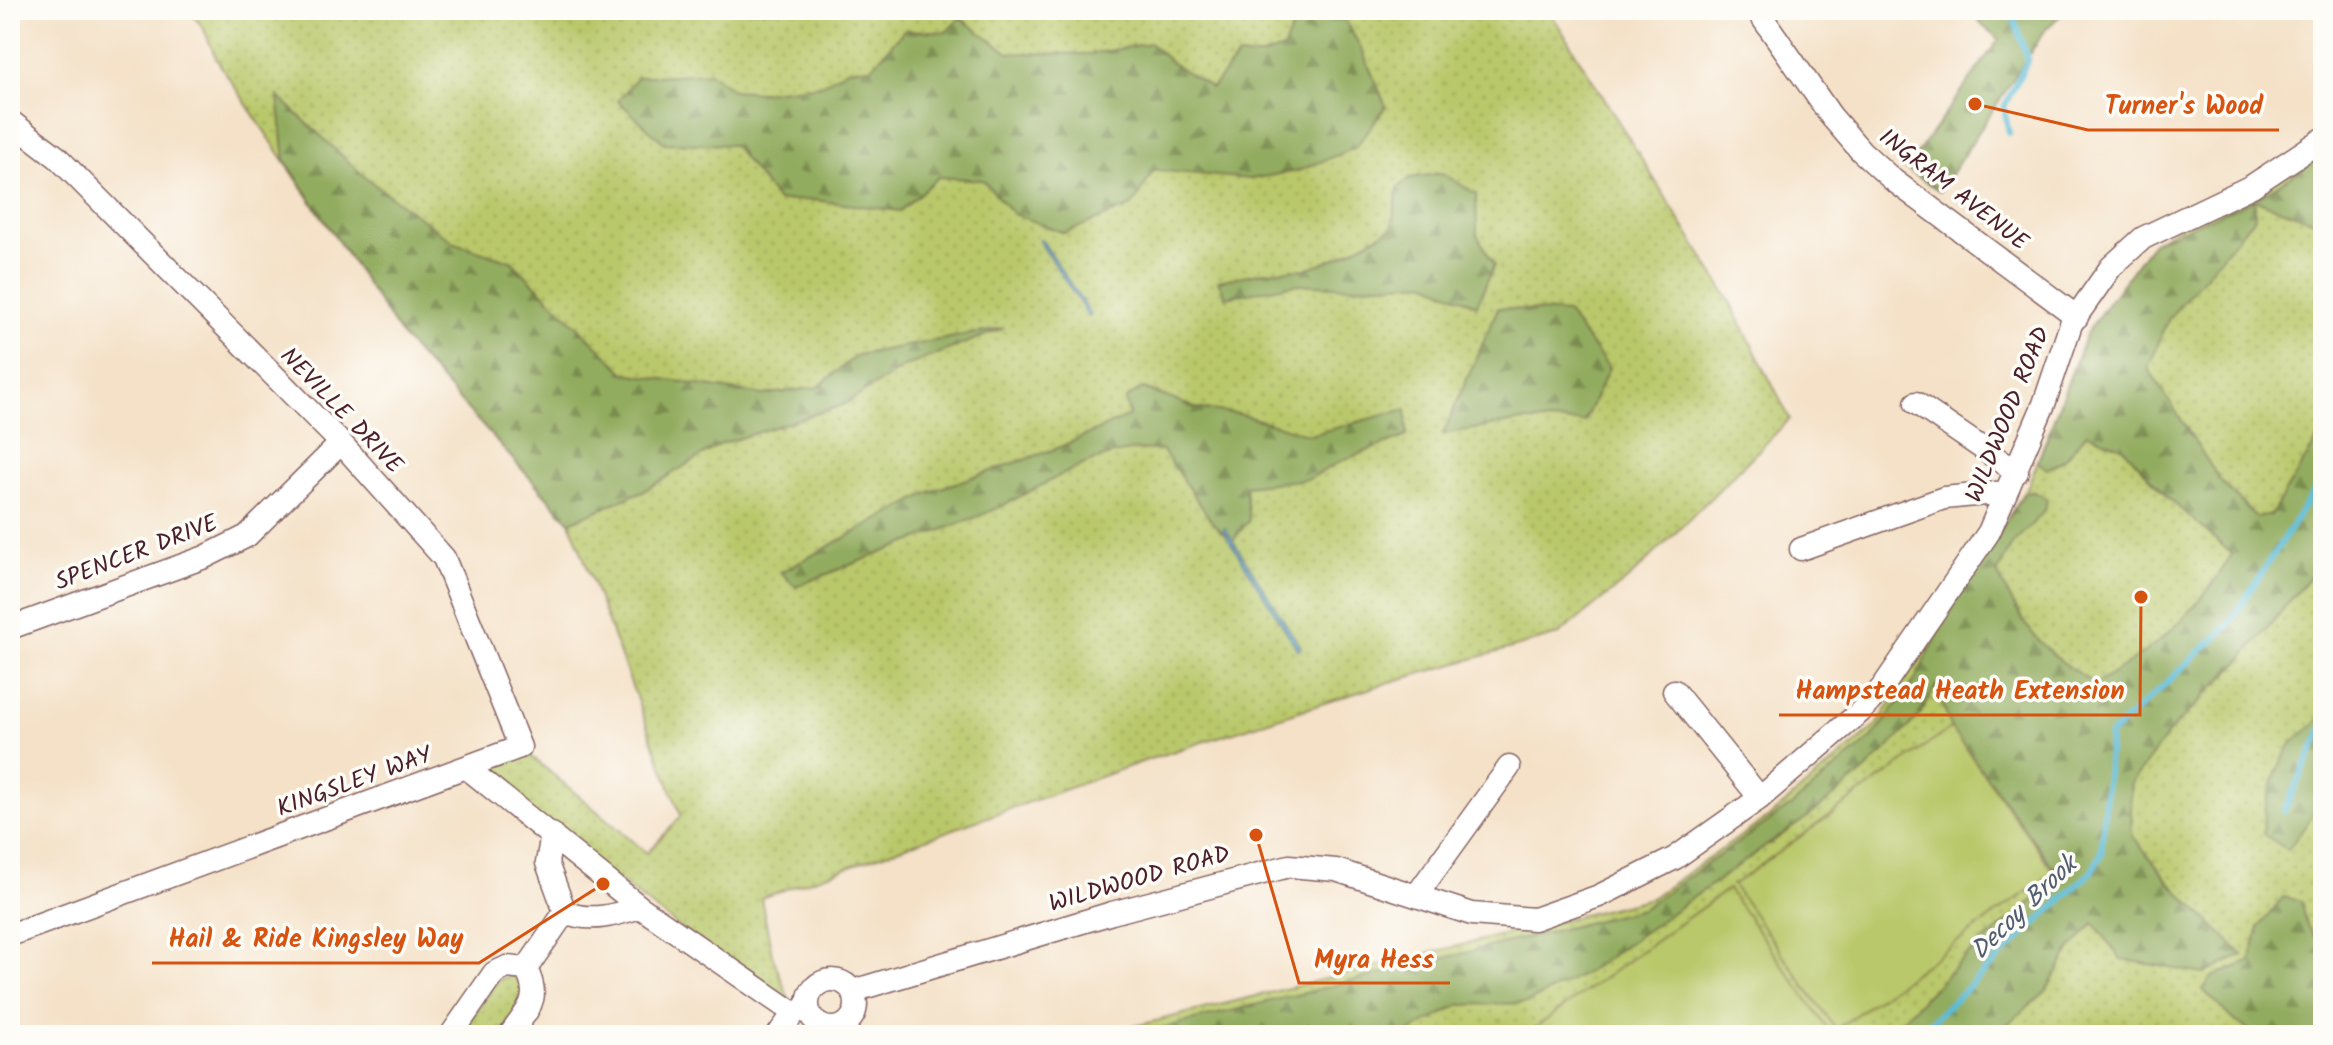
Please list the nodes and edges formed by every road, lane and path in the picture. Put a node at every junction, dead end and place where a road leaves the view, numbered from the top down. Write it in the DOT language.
graph roads {
  1 [pos="1757,10"];
  2 [pos="10,121"];
  3 [pos="2323,139"];
  4 [pos="2077,317"];
  5 [pos="1916,403"];
  6 [pos="341,443"];
  7 [pos="2012,482"];
  8 [pos="1801,549"];
  9 [pos="10,628"];
  10 [pos="1674,691"];
  11 [pos="1509,767"];
  12 [pos="467,768"];
  13 [pos="1760,798"];
  14 [pos="552,834"];
  15 [pos="1416,896"];
  16 [pos="640,907"];
  17 [pos="565,912"];
  18 [pos="10,935"];
  19 [pos="526,969"];
  20 [pos="853,991"];
  21 [pos="801,1010"];
  22 [pos="451,1035"];
  23 [pos="510,1035"];
  24 [pos="778,1035"];
  1 -- 4 [label="street, INGRAM AVENUE"];
  2 -- 6 [label="street, NEVILLE DRIVE"];
  3 -- 4 [label="street, WILDWOOD ROAD"];
  4 -- 7 [label="street, WILDWOOD ROAD"];
  5 -- 7 [label="street"];
  6 -- 9 [label="street, SPENCER DRIVE"];
  6 -- 12 [label="street, NEVILLE DRIVE"];
  7 -- 8 [label="street"];
  7 -- 13 [label="street, WILDWOOD ROAD"];
  10 -- 13 [label="street"];
  11 -- 15 [label="street"];
  12 -- 14 [label="street, KINGSLEY WAY"];
  12 -- 18 [label="street, KINGSLEY WAY"];
  13 -- 15 [label="street, WILDWOOD ROAD"];
  14 -- 16 [label="street, KINGSLEY WAY"];
  14 -- 17 [label="street"];
  15 -- 20 [label="street, WILDWOOD ROAD"];
  16 -- 17 [label="street"];
  16 -- 21 [label="street, KINGSLEY WAY"];
  17 -- 19 [label="street"];
  19 -- 22 [label="street"];
  19 -- 23 [label="street"];
  20 -- 21 [label="street"];
  20 -- 21 [label="street"];
  21 -- 24 [label="street"];
}
